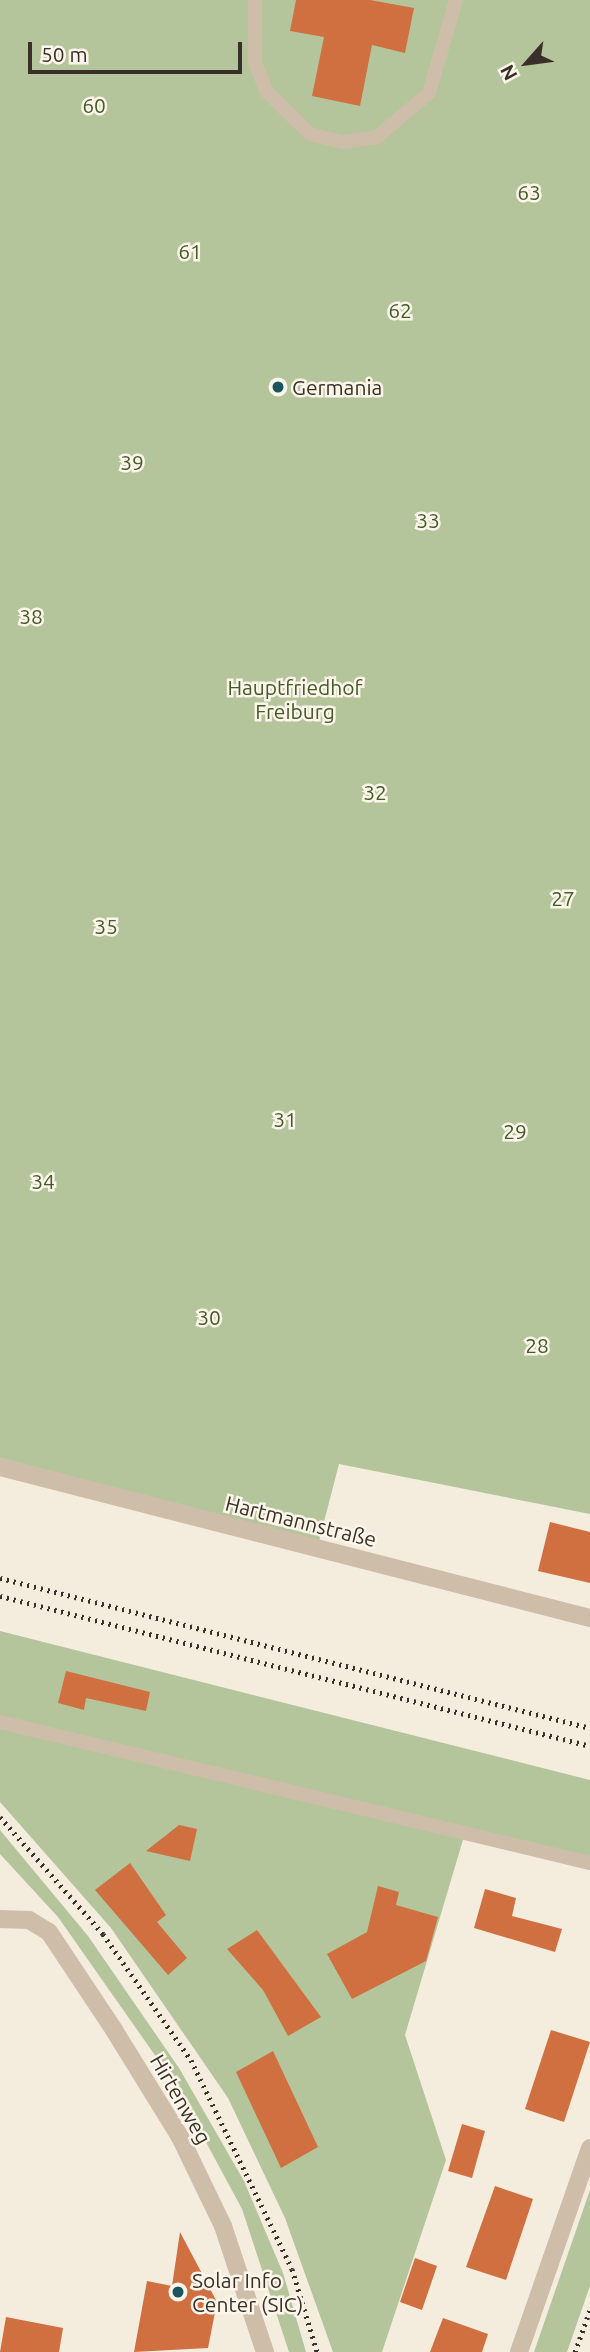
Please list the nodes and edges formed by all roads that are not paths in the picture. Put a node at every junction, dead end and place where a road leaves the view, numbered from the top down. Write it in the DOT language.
graph roads {
  1 [pos="255,0"];
  2 [pos="456,0"];
  3 [pos="0,1467"];
  4 [pos="590,1618"];
  5 [pos="0,1722"];
  6 [pos="590,1863"];
  7 [pos="0,1919"];
  8 [pos="590,2148"];
  9 [pos="265,2352"];
  10 [pos="519,2352"];
  1 -- 2 [label="lane"];
  3 -- 4 [label="street, Hartmannstraße"];
  5 -- 6 [label="lane"];
  7 -- 9 [label="street, Hirtenweg"];
  8 -- 10 [label="street"];
}
